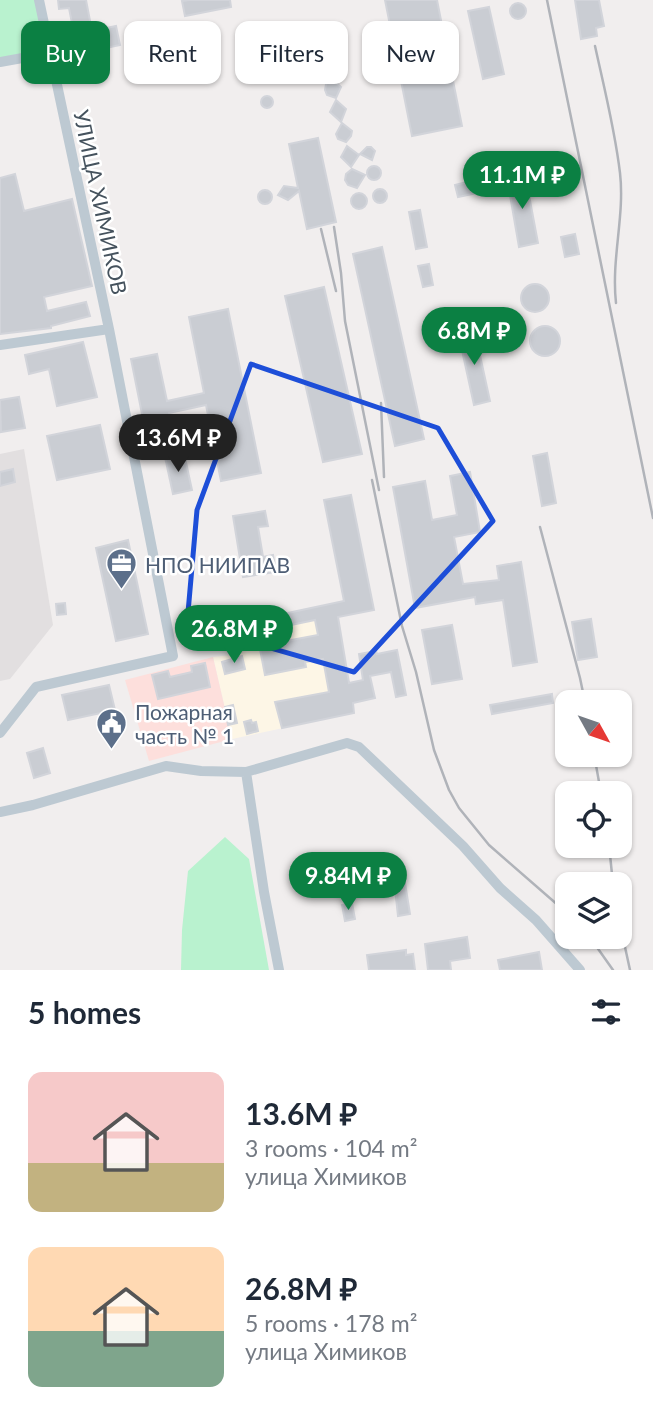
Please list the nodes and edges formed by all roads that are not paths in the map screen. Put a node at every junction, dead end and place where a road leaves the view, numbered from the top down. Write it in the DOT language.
graph roads {
  1 [pos="39,0"];
  2 [pos="43,21"];
  3 [pos="21,58"];
  4 [pos="0,62"];
  5 [pos="57,84"];
  6 [pos="109,329"];
  7 [pos="0,345"];
  8 [pos="0,733"];
  9 [pos="246,772"];
  10 [pos="0,812"];
  11 [pos="279,970"];
  12 [pos="579,970"];
  1 -- 2 [label="street, УЛИЦА ХИМИКОВ"];
  3 -- 4 [label="street"];
  5 -- 6 [label="street, УЛИЦА ХИМИКОВ"];
  6 -- 7 [label="street"];
  6 -- 8 [label="street, УЛИЦА ХИМИКОВ"];
  9 -- 10 [label="street"];
  9 -- 11 [label="street"];
  9 -- 12 [label="street"];
}
